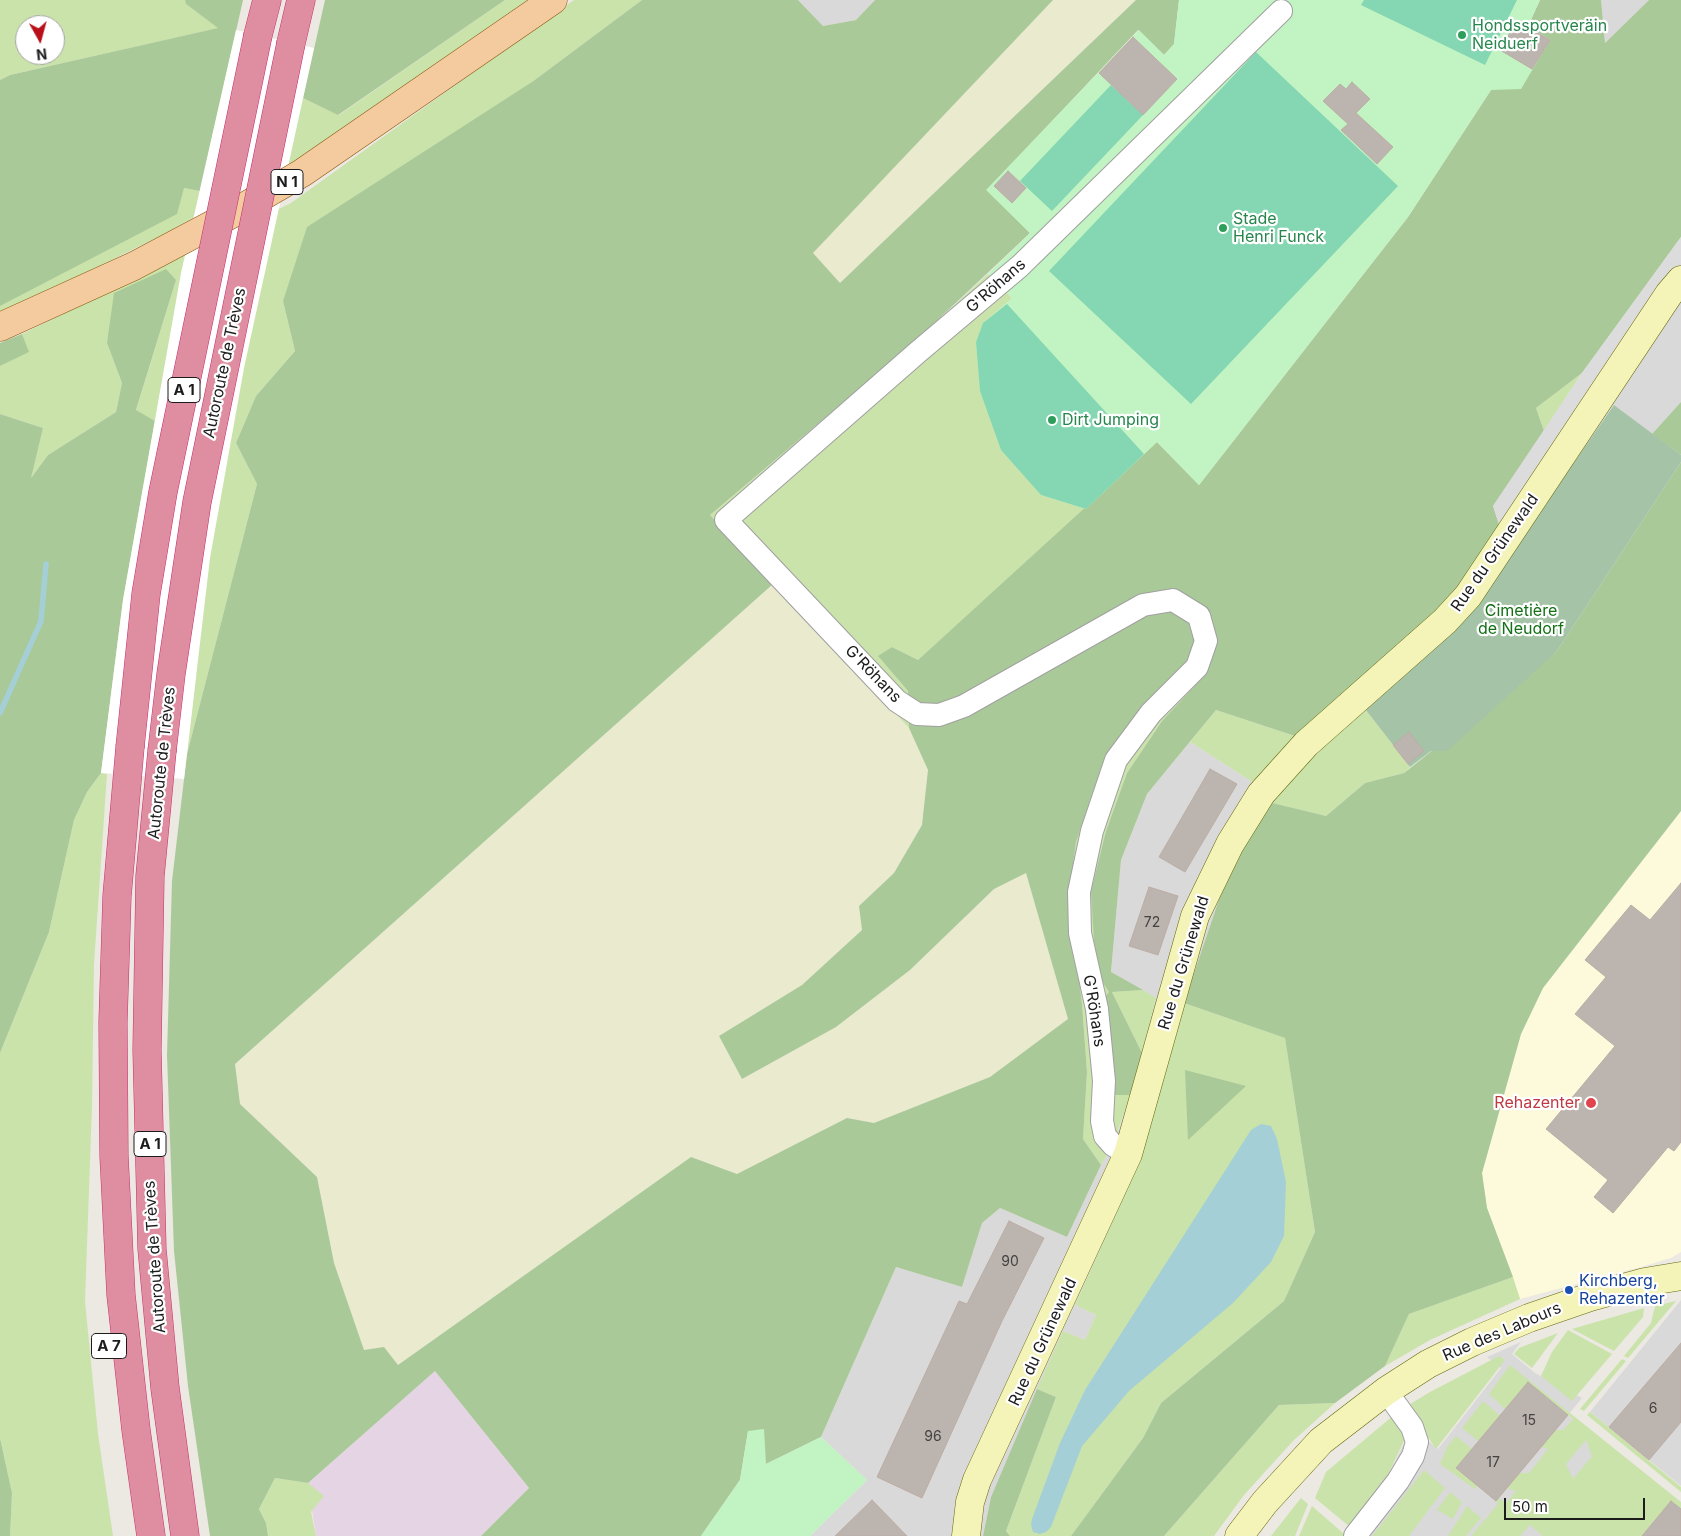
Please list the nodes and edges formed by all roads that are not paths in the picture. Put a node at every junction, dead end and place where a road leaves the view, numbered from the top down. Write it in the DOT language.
graph roads {
  1 [pos="267,0"];
  2 [pos="301,0"];
  3 [pos="553,0"];
  4 [pos="1281,12"];
  5 [pos="1681,280"];
  6 [pos="0,327"];
  7 [pos="1128,1154"];
  8 [pos="114,1156"];
  9 [pos="1681,1276"];
  10 [pos="1386,1391"];
  11 [pos="134,1536"];
  12 [pos="151,1536"];
  13 [pos="185,1536"];
  14 [pos="966,1536"];
  15 [pos="1239,1536"];
  16 [pos="1355,1536"];
  1 -- 8 [label="highway, Autoroute de Trèves / A 1, bridge"];
  2 -- 13 [label="highway, Autoroute de Trèves / A 1, bridge"];
  3 -- 6 [label="main road, N 1"];
  4 -- 7 [label="street, G'Röhans"];
  5 -- 7 [label="main road, Rue du Grünewald"];
  7 -- 14 [label="main road, Rue du Grünewald"];
  8 -- 11 [label="highway, A 7"];
  8 -- 12 [label="highway, Autoroute de Trèves / A 1"];
  9 -- 10 [label="main road, Rue des Labours"];
  10 -- 15 [label="main road, Rue des Labours"];
  10 -- 16 [label="street"];
}
